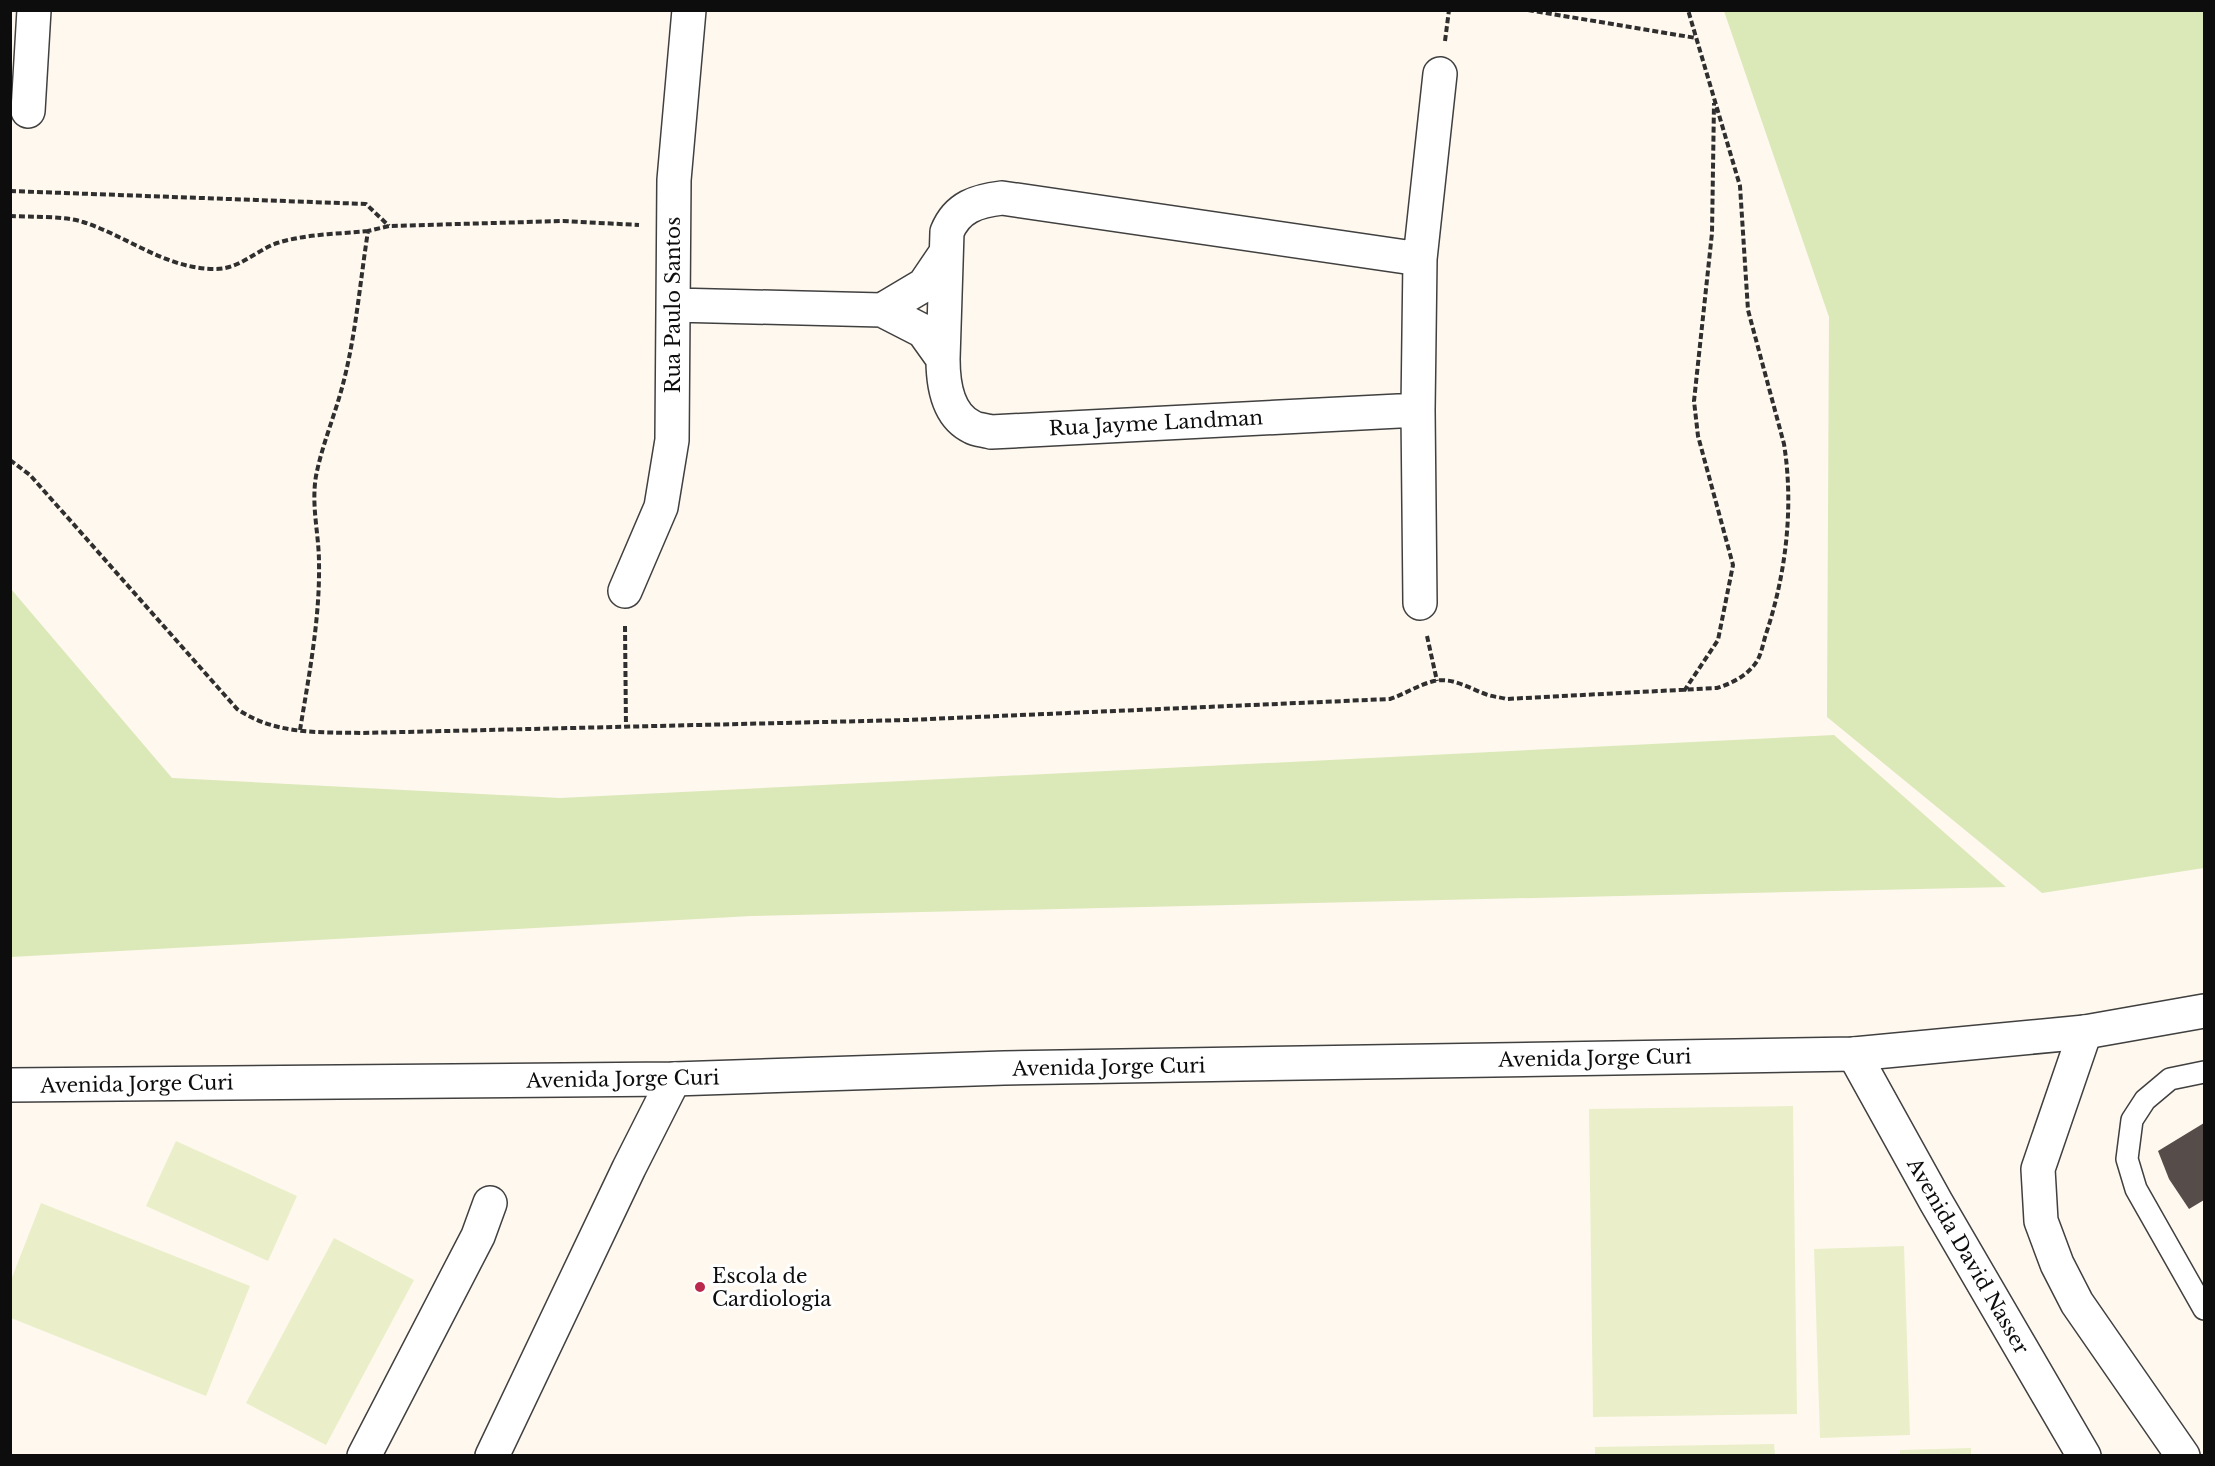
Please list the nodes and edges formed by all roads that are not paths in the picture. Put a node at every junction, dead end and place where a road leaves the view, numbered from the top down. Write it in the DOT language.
graph roads {
  1 [pos="34,10"];
  2 [pos="689,10"];
  3 [pos="1440,74"];
  4 [pos="27,111"];
  5 [pos="945,254"];
  6 [pos="1420,259"];
  7 [pos="674,305"];
  8 [pos="882,310"];
  9 [pos="943,359"];
  10 [pos="1418,410"];
  11 [pos="625,591"];
  12 [pos="1420,603"];
  13 [pos="2205,1011"];
  14 [pos="2085,1032"];
  15 [pos="1854,1054"];
  16 [pos="2205,1072"];
  17 [pos="674,1079"];
  18 [pos="10,1085"];
  19 [pos="490,1203"];
  20 [pos="2205,1309"];
  21 [pos="364,1455"];
  22 [pos="492,1455"];
  23 [pos="2084,1455"];
  24 [pos="2183,1455"];
  1 -- 4 [label="street"];
  2 -- 7 [label="street, Rua Paulo Santos"];
  3 -- 6 [label="street"];
  5 -- 6 [label="street, Rua Jayme Landman"];
  5 -- 8 [label="street, Rua Jayme Landman"];
  5 -- 9 [label="street, Rua Jayme Landman"];
  6 -- 10 [label="street"];
  7 -- 8 [label="street"];
  7 -- 11 [label="street, Rua Paulo Santos"];
  8 -- 9 [label="street"];
  9 -- 10 [label="street, Rua Jayme Landman"];
  10 -- 12 [label="street"];
  13 -- 14 [label="street, Avenida Jorge Curi"];
  14 -- 15 [label="street, Avenida Jorge Curi"];
  14 -- 24 [label="street"];
  15 -- 17 [label="street, Avenida Jorge Curi"];
  15 -- 23 [label="street, Avenida David Nasser"];
  16 -- 20 [label="lane"];
  17 -- 18 [label="street, Avenida Jorge Curi"];
  17 -- 22 [label="street"];
  19 -- 21 [label="street"];
}
